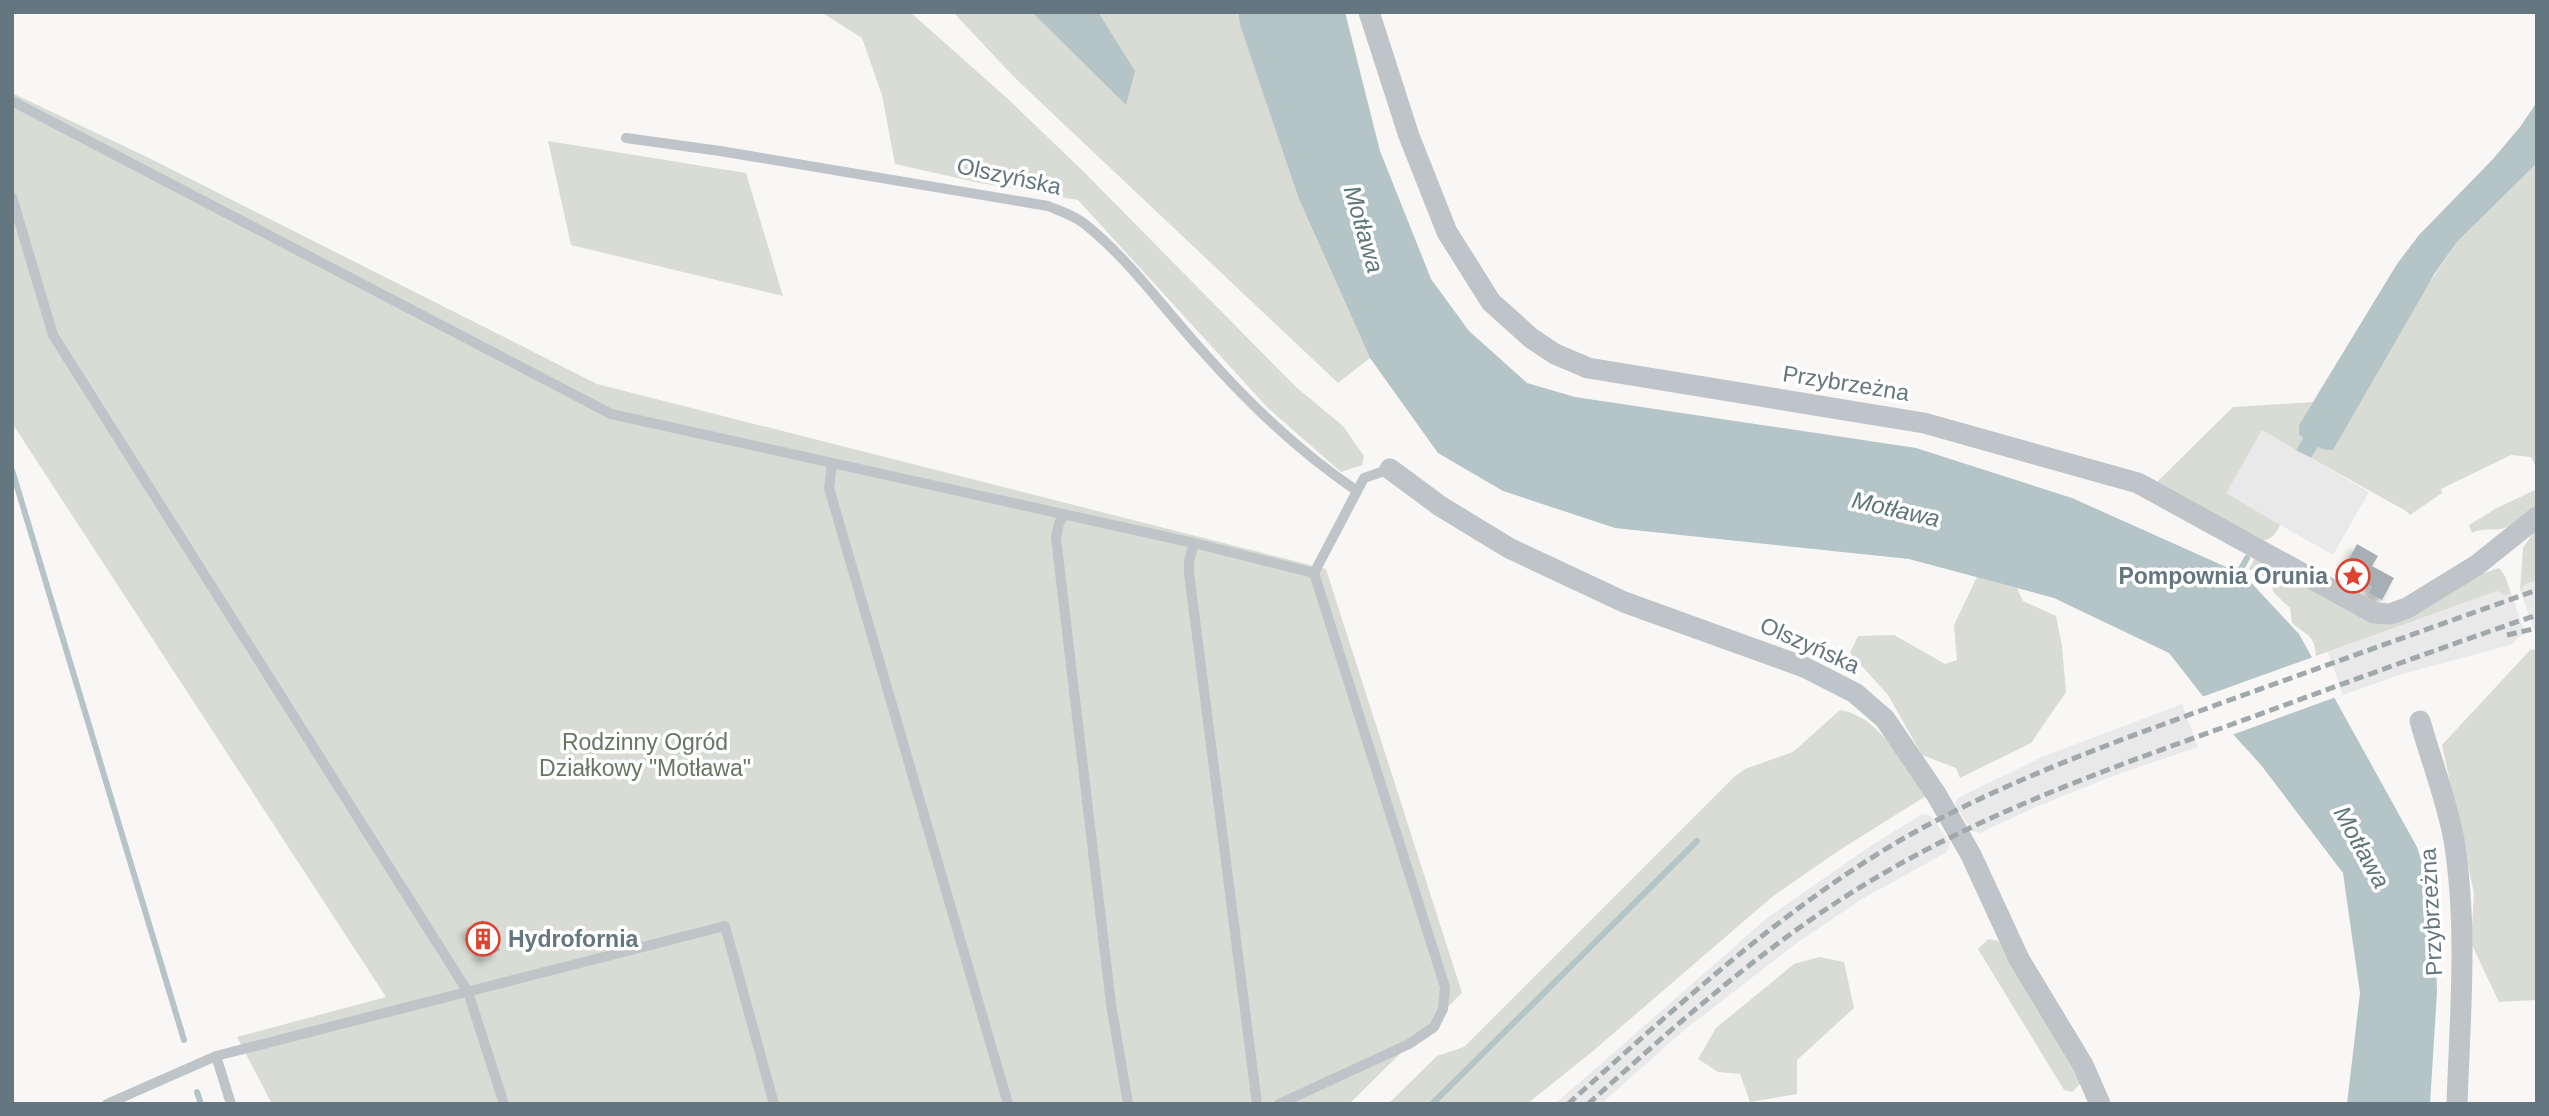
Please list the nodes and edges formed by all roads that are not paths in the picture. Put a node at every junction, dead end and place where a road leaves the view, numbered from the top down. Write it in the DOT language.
graph roads {
  1 [pos="1369,12"];
  2 [pos="12,101"];
  3 [pos="626,138"];
  4 [pos="12,197"];
  5 [pos="832,463"];
  6 [pos="1390,469"];
  7 [pos="1357,491"];
  8 [pos="1065,514"];
  9 [pos="2537,517"];
  10 [pos="1194,543"];
  11 [pos="1315,570"];
  12 [pos="2420,721"];
  13 [pos="468,992"];
  14 [pos="216,1056"];
  15 [pos="107,1104"];
  16 [pos="231,1104"];
  17 [pos="504,1104"];
  18 [pos="775,1104"];
  19 [pos="1008,1104"];
  20 [pos="1128,1104"];
  21 [pos="1257,1104"];
  22 [pos="1279,1104"];
  23 [pos="2099,1104"];
  24 [pos="2458,1104"];
  1 -- 9 [label="street, Przybrzeżna"];
  2 -- 5 [label="lane"];
  3 -- 7 [label="lane, Olszyńska"];
  4 -- 13 [label="lane"];
  5 -- 8 [label="lane"];
  5 -- 19 [label="lane"];
  6 -- 7 [label="lane, Olszyńska"];
  6 -- 23 [label="street, Olszyńska"];
  7 -- 11 [label="lane, Olszyńska"];
  8 -- 10 [label="lane"];
  8 -- 20 [label="lane"];
  10 -- 11 [label="lane"];
  10 -- 21 [label="lane"];
  11 -- 22 [label="lane"];
  12 -- 24 [label="street, Przybrzeżna"];
  13 -- 14 [label="lane"];
  13 -- 17 [label="lane"];
  13 -- 18 [label="lane"];
  14 -- 15 [label="lane"];
  14 -- 16 [label="lane"];
}
